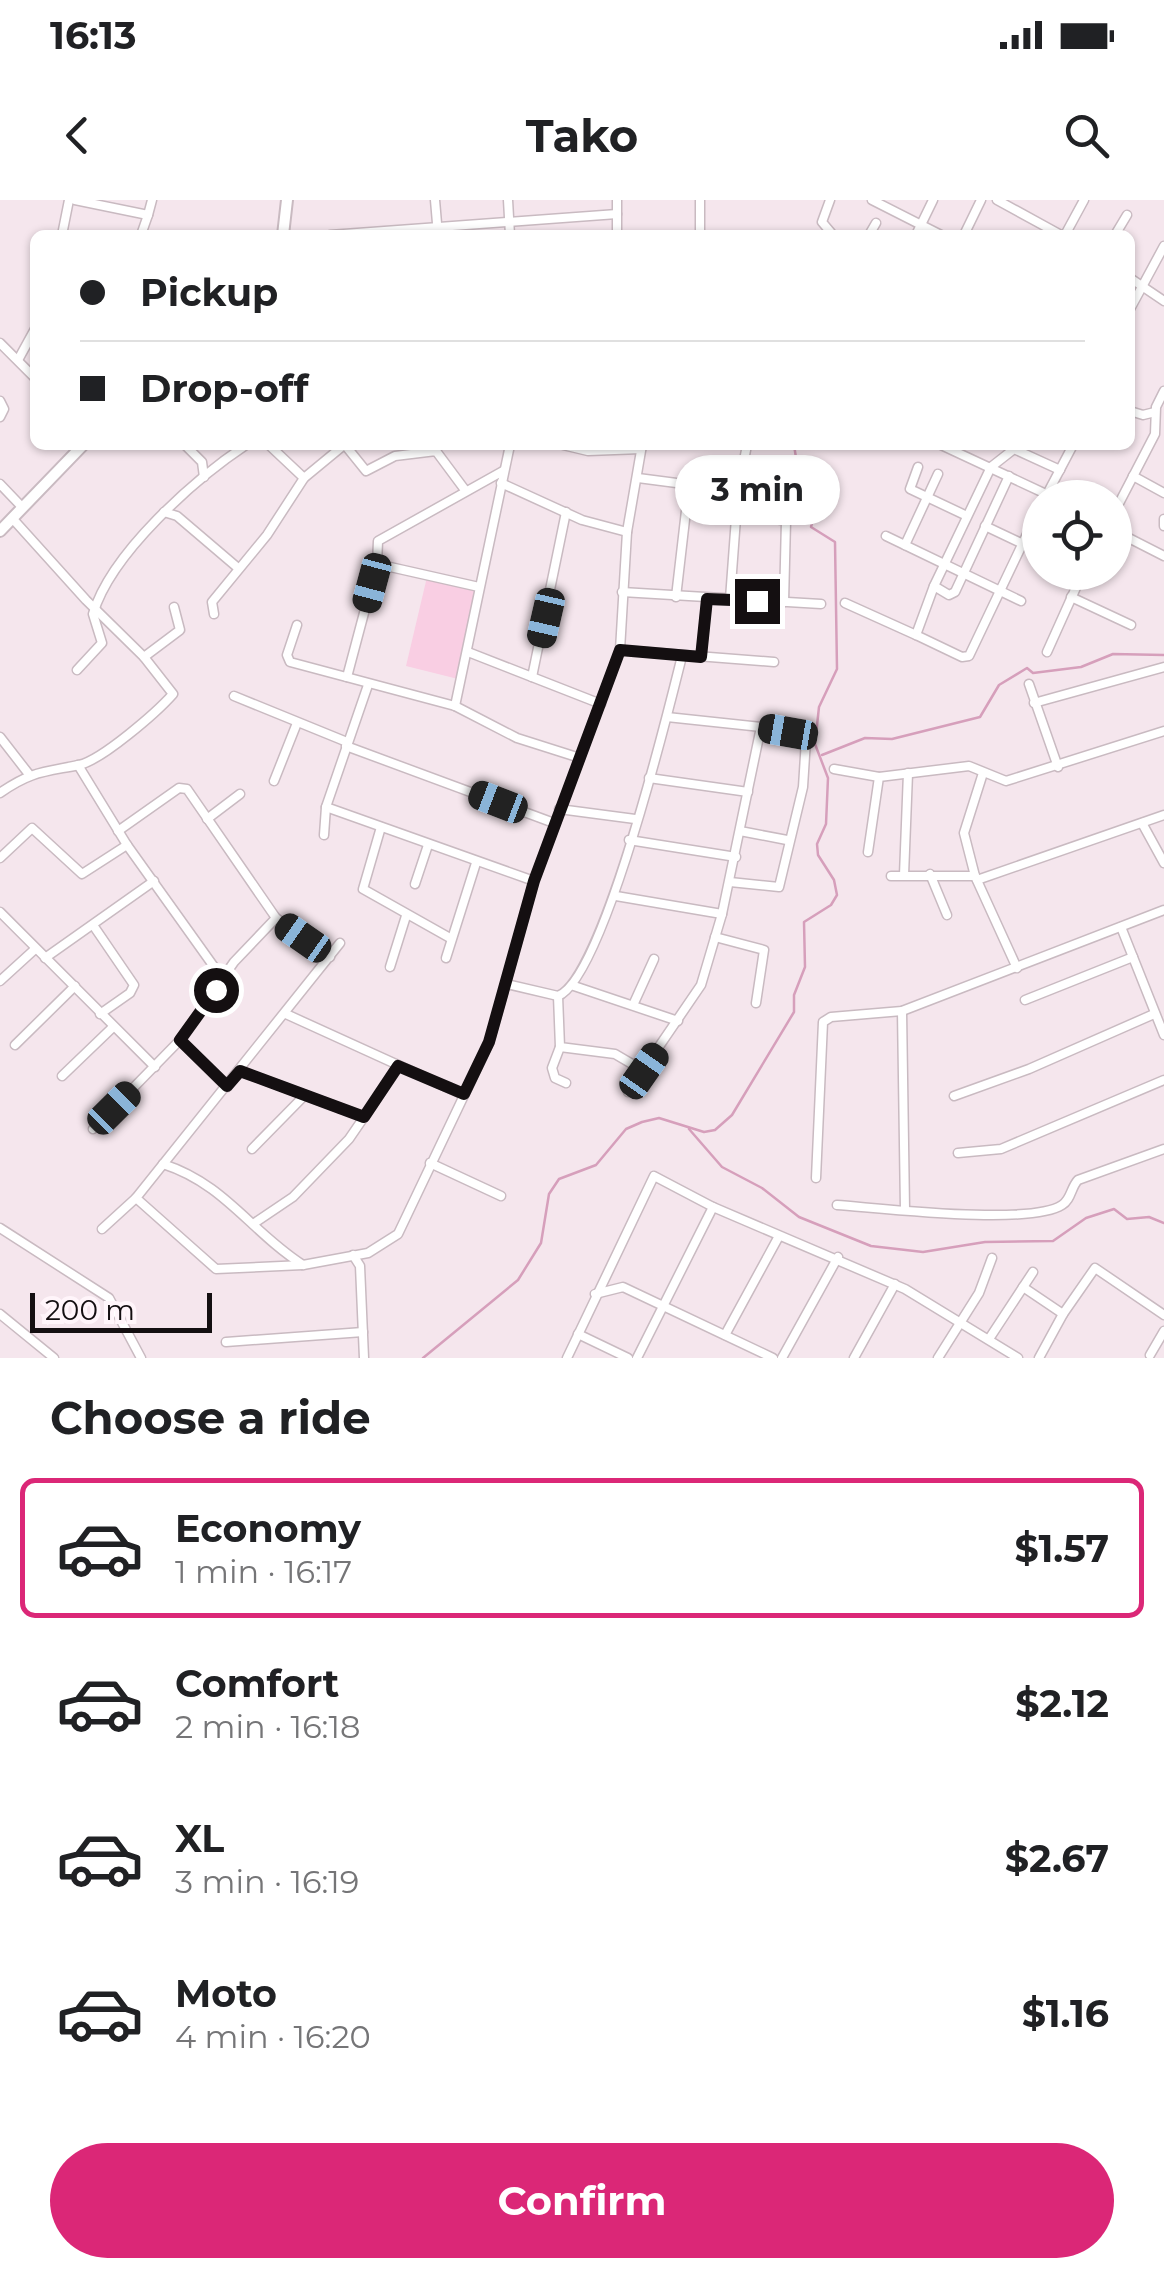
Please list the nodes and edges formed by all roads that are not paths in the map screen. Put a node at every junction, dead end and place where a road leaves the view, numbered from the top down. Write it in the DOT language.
graph roads {
  1 [pos="72,200"];
  2 [pos="152,200"];
  3 [pos="287,200"];
  4 [pos="435,200"];
  5 [pos="508,200"];
  6 [pos="617,200"];
  7 [pos="700,200"];
  8 [pos="830,200"];
  9 [pos="872,200"];
  10 [pos="933,200"];
  11 [pos="981,200"];
  12 [pos="1084,200"];
  13 [pos="1001,201"];
  14 [pos="617,214"];
  15 [pos="148,215"];
  16 [pos="1127,215"];
  17 [pos="509,220"];
  18 [pos="876,223"];
  19 [pos="921,225"];
  20 [pos="63,230"];
  21 [pos="143,230"];
  22 [pos="284,230"];
  23 [pos="438,230"];
  24 [pos="444,230"];
  25 [pos="510,230"];
  26 [pos="616,230"];
  27 [pos="700,230"];
  28 [pos="828,230"];
  29 [pos="872,230"];
  30 [pos="918,230"];
  31 [pos="931,230"];
  32 [pos="966,230"];
  33 [pos="1044,230"];
  34 [pos="1066,230"];
  35 [pos="1118,230"];
  36 [pos="1164,246"];
  37 [pos="1135,281"];
  38 [pos="1142,286"];
  39 [pos="1162,296"];
  40 [pos="1135,299"];
  41 [pos="30,335"];
  42 [pos="0,343"];
  43 [pos="18,360"];
  44 [pos="30,373"];
  45 [pos="1164,391"];
  46 [pos="0,401"];
  47 [pos="1156,412"];
  48 [pos="1135,413"];
  49 [pos="0,417"];
  50 [pos="77,450"];
  51 [pos="190,450"];
  52 [pos="239,450"];
  53 [pos="274,450"];
  54 [pos="338,450"];
  55 [pos="348,450"];
  56 [pos="509,450"];
  57 [pos="642,450"];
  58 [pos="746,450"];
  59 [pos="952,450"];
  60 [pos="1015,450"];
  61 [pos="1018,450"];
  62 [pos="1070,450"];
  63 [pos="202,462"];
  64 [pos="217,465"];
  65 [pos="918,467"];
  66 [pos="991,467"];
  67 [pos="1060,470"];
  68 [pos="504,471"];
  69 [pos="938,474"];
  70 [pos="1009,476"];
  71 [pos="1133,476"];
  72 [pos="204,477"];
  73 [pos="304,478"];
  74 [pos="638,478"];
  75 [pos="1055,480"];
  76 [pos="1131,480"];
  77 [pos="502,483"];
  78 [pos="1022,483"];
  79 [pos="0,484"];
  80 [pos="689,485"];
  81 [pos="465,490"];
  82 [pos="738,491"];
  83 [pos="1164,493"];
  84 [pos="927,498"];
  85 [pos="179,499"];
  86 [pos="22,506"];
  87 [pos="736,511"];
  88 [pos="164,512"];
  89 [pos="566,512"];
  90 [pos="967,516"];
  91 [pos="12,518"];
  92 [pos="184,522"];
  93 [pos="986,526"];
  94 [pos="0,531"];
  95 [pos="627,532"];
  96 [pos="886,536"];
  97 [pos="1132,539"];
  98 [pos="1022,544"];
  99 [pos="905,545"];
  100 [pos="1022,546"];
  101 [pos="1164,556"];
  102 [pos="377,564"];
  103 [pos="944,564"];
  104 [pos="238,568"];
  105 [pos="963,575"];
  106 [pos="934,586"];
  107 [pos="479,587"];
  108 [pos="1074,590"];
  109 [pos="622,592"];
  110 [pos="999,592"];
  111 [pos="676,597"];
  112 [pos="1071,597"];
  113 [pos="707,599"];
  114 [pos="730,600"];
  115 [pos="1021,601"];
  116 [pos="784,602"];
  117 [pos="845,603"];
  118 [pos="821,604"];
  119 [pos="95,608"];
  120 [pos="174,608"];
  121 [pos="214,614"];
  122 [pos="298,625"];
  123 [pos="1131,625"];
  124 [pos="916,634"];
  125 [pos="620,650"];
  126 [pos="468,652"];
  127 [pos="1047,652"];
  128 [pos="682,656"];
  129 [pos="144,657"];
  130 [pos="701,657"];
  131 [pos="774,662"];
  132 [pos="1164,667"];
  133 [pos="76,670"];
  134 [pos="532,677"];
  135 [pos="347,678"];
  136 [pos="1029,684"];
  137 [pos="368,685"];
  138 [pos="234,696"];
  139 [pos="1034,703"];
  140 [pos="601,704"];
  141 [pos="455,706"];
  142 [pos="667,716"];
  143 [pos="297,723"];
  144 [pos="761,727"];
  145 [pos="1164,731"];
  146 [pos="0,737"];
  147 [pos="347,744"];
  148 [pos="580,758"];
  149 [pos="78,765"];
  150 [pos="1058,767"];
  151 [pos="834,769"];
  152 [pos="908,772"];
  153 [pos="983,773"];
  154 [pos="28,774"];
  155 [pos="879,777"];
  156 [pos="649,778"];
  157 [pos="274,782"];
  158 [pos="748,792"];
  159 [pos="0,793"];
  160 [pos="240,794"];
  161 [pos="326,806"];
  162 [pos="559,810"];
  163 [pos="1164,815"];
  164 [pos="635,818"];
  165 [pos="208,819"];
  166 [pos="554,823"];
  167 [pos="1142,823"];
  168 [pos="381,827"];
  169 [pos="118,830"];
  170 [pos="740,831"];
  171 [pos="324,835"];
  172 [pos="629,840"];
  173 [pos="788,840"];
  174 [pos="127,844"];
  175 [pos="428,845"];
  176 [pos="868,852"];
  177 [pos="736,857"];
  178 [pos="0,858"];
  179 [pos="476,863"];
  180 [pos="1164,863"];
  181 [pos="930,874"];
  182 [pos="904,875"];
  183 [pos="891,876"];
  184 [pos="976,878"];
  185 [pos="154,881"];
  186 [pos="534,881"];
  187 [pos="730,882"];
  188 [pos="415,884"];
  189 [pos="616,896"];
  190 [pos="1164,910"];
  191 [pos="0,912"];
  192 [pos="722,914"];
  193 [pos="406,916"];
  194 [pos="948,916"];
  195 [pos="276,918"];
  196 [pos="93,925"];
  197 [pos="1121,927"];
  198 [pos="716,937"];
  199 [pos="450,938"];
  200 [pos="340,943"];
  201 [pos="34,950"];
  202 [pos="330,957"];
  203 [pos="1132,957"];
  204 [pos="45,958"];
  205 [pos="446,958"];
  206 [pos="654,960"];
  207 [pos="390,967"];
  208 [pos="1017,968"];
  209 [pos="222,978"];
  210 [pos="0,981"];
  211 [pos="507,984"];
  212 [pos="75,986"];
  213 [pos="574,986"];
  214 [pos="558,996"];
  215 [pos="1025,1000"];
  216 [pos="634,1003"];
  217 [pos="756,1003"];
  218 [pos="902,1011"];
  219 [pos="100,1014"];
  220 [pos="286,1014"];
  221 [pos="1154,1014"];
  222 [pos="678,1021"];
  223 [pos="112,1028"];
  224 [pos="1164,1034"];
  225 [pos="180,1040"];
  226 [pos="15,1045"];
  227 [pos="560,1046"];
  228 [pos="398,1066"];
  229 [pos="155,1067"];
  230 [pos="240,1071"];
  231 [pos="644,1071"];
  232 [pos="62,1076"];
  233 [pos="1164,1080"];
  234 [pos="566,1083"];
  235 [pos="227,1086"];
  236 [pos="628,1092"];
  237 [pos="464,1094"];
  238 [pos="305,1095"];
  239 [pos="954,1096"];
  240 [pos="364,1117"];
  241 [pos="93,1129"];
  242 [pos="1164,1148"];
  243 [pos="252,1149"];
  244 [pos="958,1153"];
  245 [pos="430,1163"];
  246 [pos="163,1164"];
  247 [pos="816,1178"];
  248 [pos="501,1196"];
  249 [pos="136,1198"];
  250 [pos="837,1205"];
  251 [pos="713,1207"];
  252 [pos="905,1210"];
  253 [pos="253,1224"];
  254 [pos="0,1228"];
  255 [pos="102,1229"];
  256 [pos="778,1236"];
  257 [pos="353,1255"];
  258 [pos="838,1258"];
  259 [pos="992,1258"];
  260 [pos="303,1264"];
  261 [pos="1033,1272"];
  262 [pos="895,1284"];
  263 [pos="1023,1287"];
  264 [pos="595,1294"];
  265 [pos="662,1306"];
  266 [pos="0,1314"];
  267 [pos="1063,1314"];
  268 [pos="1164,1315"];
  269 [pos="962,1320"];
  270 [pos="1164,1330"];
  271 [pos="363,1332"];
  272 [pos="578,1334"];
  273 [pos="725,1335"];
  274 [pos="990,1339"];
  275 [pos="226,1342"];
  276 [pos="1148,1356"];
  277 [pos="138,1357"];
  278 [pos="54,1358"];
  279 [pos="364,1358"];
  280 [pos="566,1358"];
  281 [pos="628,1358"];
  282 [pos="637,1358"];
  283 [pos="774,1358"];
  284 [pos="782,1358"];
  285 [pos="854,1358"];
  286 [pos="938,1358"];
  287 [pos="1018,1358"];
  288 [pos="1038,1358"];
  289 [pos="1163,1358"];
  1 -- 15 [label="street"];
  1 -- 20 [label="street"];
  2 -- 15 [label="street"];
  3 -- 22 [label="street"];
  4 -- 23 [label="street"];
  5 -- 17 [label="street"];
  6 -- 14 [label="street"];
  7 -- 27 [label="street"];
  8 -- 28 [label="street"];
  9 -- 19 [label="street"];
  10 -- 19 [label="street"];
  11 -- 32 [label="street"];
  12 -- 34 [label="street"];
  13 -- 33 [label="street"];
  14 -- 17 [label="street"];
  14 -- 26 [label="street"];
  15 -- 21 [label="street"];
  16 -- 35 [label="street"];
  17 -- 24 [label="street"];
  17 -- 25 [label="street"];
  18 -- 29 [label="street"];
  19 -- 30 [label="street"];
  19 -- 31 [label="street"];
  36 -- 38 [label="street"];
  37 -- 38 [label="street"];
  38 -- 39 [label="street"];
  38 -- 40 [label="street"];
  41 -- 43 [label="street"];
  42 -- 43 [label="street"];
  43 -- 44 [label="street"];
  45 -- 47 [label="street"];
  46 -- 49 [label="street"];
  47 -- 48 [label="street"];
  47 -- 71 [label="street"];
  50 -- 86 [label="street"];
  51 -- 63 [label="street"];
  52 -- 64 [label="street"];
  53 -- 73 [label="street"];
  54 -- 73 [label="street"];
  55 -- 81 [label="street"];
  56 -- 68 [label="street"];
  57 -- 74 [label="street"];
  58 -- 82 [label="street"];
  59 -- 66 [label="street"];
  60 -- 66 [label="street"];
  61 -- 67 [label="street"];
  62 -- 67 [label="street"];
  63 -- 64 [label="street"];
  63 -- 72 [label="street"];
  64 -- 72 [label="street"];
  65 -- 84 [label="street"];
  66 -- 70 [label="street"];
  66 -- 90 [label="street"];
  67 -- 75 [label="street"];
  68 -- 77 [label="street"];
  68 -- 81 [label="street"];
  69 -- 84 [label="street"];
  70 -- 78 [label="street"];
  70 -- 93 [label="street"];
  71 -- 76 [label="street"];
  71 -- 83 [label="street"];
  72 -- 85 [label="street"];
  73 -- 104 [label="street"];
  74 -- 80 [label="street"];
  74 -- 95 [label="street"];
  77 -- 89 [label="street"];
  77 -- 107 [label="street"];
  79 -- 86 [label="street"];
  80 -- 82 [label="street"];
  80 -- 111 [label="street"];
  81 -- 102 [label="street"];
  82 -- 87 [label="street"];
  84 -- 90 [label="street"];
  84 -- 99 [label="street"];
  85 -- 88 [label="street"];
  85 -- 92 [label="street"];
  86 -- 91 [label="street"];
  87 -- 114 [label="street"];
  87 -- 116 [label="street"];
  88 -- 92 [label="street"];
  88 -- 119 [label="street"];
  89 -- 95 [label="street"];
  89 -- 134 [label="street"];
  90 -- 103 [label="street"];
  91 -- 94 [label="street"];
  91 -- 119 [label="street"];
  92 -- 104 [label="street"];
  93 -- 98 [label="street"];
  93 -- 105 [label="street"];
  95 -- 109 [label="street"];
  96 -- 99 [label="street"];
  97 -- 101 [label="street"];
  99 -- 103 [label="street"];
  100 -- 110 [label="street"];
  102 -- 107 [label="street"];
  102 -- 135 [label="street"];
  103 -- 105 [label="street"];
  103 -- 106 [label="street"];
  104 -- 121 [label="street"];
  105 -- 106 [label="street"];
  105 -- 110 [label="street"];
  106 -- 124 [label="street"];
  107 -- 126 [label="street"];
  108 -- 112 [label="street"];
  109 -- 111 [label="street"];
  109 -- 125 [label="street"];
  110 -- 115 [label="street"];
  110 -- 124 [label="street"];
  111 -- 113 [label="street"];
  112 -- 123 [label="street"];
  112 -- 127 [label="street"];
  113 -- 114 [label="street"];
  113 -- 130 [label="street"];
  114 -- 116 [label="street"];
  116 -- 118 [label="street"];
  117 -- 124 [label="street"];
  119 -- 129 [label="street"];
  119 -- 133 [label="street"];
  120 -- 129 [label="street"];
  122 -- 135 [label="street"];
  125 -- 128 [label="street"];
  125 -- 140 [label="street"];
  126 -- 134 [label="street"];
  126 -- 141 [label="street"];
  128 -- 130 [label="street"];
  128 -- 142 [label="street"];
  129 -- 149 [label="street"];
  130 -- 131 [label="street"];
  132 -- 139 [label="street"];
  134 -- 140 [label="street"];
  135 -- 137 [label="street"];
  136 -- 139 [label="street"];
  137 -- 141 [label="street"];
  137 -- 147 [label="street"];
  138 -- 143 [label="street"];
  139 -- 150 [label="street"];
  140 -- 148 [label="street"];
  141 -- 148 [label="street"];
  142 -- 144 [label="street"];
  142 -- 156 [label="street"];
  143 -- 147 [label="street"];
  143 -- 157 [label="street"];
  144 -- 158 [label="street"];
  144 -- 173 [label="street"];
  145 -- 150 [label="street"];
  146 -- 154 [label="street"];
  147 -- 161 [label="street"];
  147 -- 166 [label="street"];
  148 -- 162 [label="street"];
  149 -- 154 [label="street"];
  149 -- 169 [label="street"];
  150 -- 153 [label="street"];
  151 -- 155 [label="street"];
  152 -- 153 [label="street"];
  152 -- 155 [label="street"];
  152 -- 182 [label="street"];
  153 -- 184 [label="street"];
  154 -- 159 [label="street"];
  155 -- 176 [label="street"];
  156 -- 158 [label="street"];
  156 -- 164 [label="street"];
  158 -- 170 [label="street"];
  160 -- 165 [label="street"];
  161 -- 168 [label="street"];
  161 -- 171 [label="street"];
  162 -- 164 [label="street"];
  162 -- 166 [label="street"];
  163 -- 167 [label="street"];
  164 -- 172 [label="street"];
  165 -- 169 [label="street"];
  165 -- 195 [label="street"];
  166 -- 186 [label="street"];
  167 -- 180 [label="street"];
  167 -- 184 [label="street"];
  168 -- 175 [label="street"];
  168 -- 193 [label="street"];
  169 -- 174 [label="street"];
  170 -- 173 [label="street"];
  170 -- 177 [label="street"];
  172 -- 177 [label="street"];
  172 -- 189 [label="street"];
  173 -- 187 [label="street"];
  174 -- 178 [label="street"];
  174 -- 185 [label="street"];
  175 -- 179 [label="street"];
  175 -- 188 [label="street"];
  177 -- 187 [label="street"];
  179 -- 186 [label="street"];
  179 -- 199 [label="street"];
  181 -- 182 [label="street"];
  181 -- 184 [label="street"];
  181 -- 194 [label="street"];
  182 -- 183 [label="street"];
  184 -- 208 [label="street"];
  185 -- 196 [label="street"];
  185 -- 209 [label="street"];
  186 -- 211 [label="street"];
  187 -- 192 [label="street"];
  189 -- 192 [label="street"];
  189 -- 213 [label="street"];
  190 -- 197 [label="street"];
  191 -- 201 [label="street"];
  192 -- 198 [label="street"];
  193 -- 199 [label="street"];
  193 -- 207 [label="street"];
  195 -- 202 [label="street"];
  195 -- 209 [label="street"];
  196 -- 204 [label="street"];
  196 -- 219 [label="street"];
  197 -- 203 [label="street"];
  197 -- 208 [label="street"];
  198 -- 217 [label="street"];
  198 -- 222 [label="street"];
  199 -- 205 [label="street"];
  200 -- 202 [label="street"];
  201 -- 204 [label="street"];
  201 -- 210 [label="street"];
  202 -- 220 [label="street"];
  203 -- 215 [label="street"];
  203 -- 221 [label="street"];
  204 -- 212 [label="street"];
  206 -- 216 [label="street"];
  208 -- 218 [label="street"];
  209 -- 225 [label="street"];
  211 -- 214 [label="street"];
  211 -- 237 [label="street"];
  212 -- 219 [label="street"];
  212 -- 226 [label="street"];
  213 -- 214 [label="street"];
  213 -- 216 [label="street"];
  214 -- 227 [label="street"];
  216 -- 222 [label="street"];
  218 -- 247 [label="street"];
  218 -- 252 [label="street"];
  219 -- 223 [label="street"];
  220 -- 228 [label="street"];
  220 -- 230 [label="street"];
  221 -- 224 [label="street"];
  221 -- 239 [label="street"];
  222 -- 231 [label="street"];
  223 -- 229 [label="street"];
  223 -- 232 [label="street"];
  225 -- 229 [label="street"];
  225 -- 235 [label="street"];
  227 -- 231 [label="street"];
  227 -- 234 [label="street"];
  228 -- 237 [label="street"];
  228 -- 240 [label="street"];
  229 -- 241 [label="street"];
  230 -- 235 [label="street"];
  230 -- 238 [label="street"];
  231 -- 236 [label="street"];
  233 -- 244 [label="street"];
  235 -- 246 [label="street"];
  237 -- 245 [label="street"];
  238 -- 240 [label="street"];
  238 -- 243 [label="street"];
  240 -- 253 [label="street"];
  242 -- 252 [label="street"];
  245 -- 248 [label="street"];
  245 -- 257 [label="street"];
  246 -- 249 [label="street"];
  246 -- 253 [label="street"];
  249 -- 255 [label="street"];
  249 -- 260 [label="street"];
  250 -- 252 [label="street"];
  251 -- 256 [label="street"];
  251 -- 264 [label="street"];
  251 -- 265 [label="street"];
  253 -- 260 [label="street"];
  254 -- 277 [label="street"];
  256 -- 258 [label="street"];
  256 -- 273 [label="street"];
  257 -- 260 [label="street"];
  257 -- 271 [label="street"];
  258 -- 262 [label="street"];
  258 -- 284 [label="street"];
  259 -- 269 [label="street"];
  261 -- 263 [label="street"];
  262 -- 269 [label="street"];
  262 -- 285 [label="street"];
  263 -- 267 [label="street"];
  263 -- 274 [label="street"];
  264 -- 265 [label="street"];
  264 -- 272 [label="street"];
  265 -- 273 [label="street"];
  265 -- 282 [label="street"];
  266 -- 278 [label="street"];
  267 -- 268 [label="street"];
  267 -- 288 [label="street"];
  269 -- 274 [label="street"];
  269 -- 286 [label="street"];
  270 -- 276 [label="street"];
  271 -- 275 [label="street"];
  271 -- 279 [label="street"];
  272 -- 280 [label="street"];
  272 -- 281 [label="street"];
  273 -- 283 [label="street"];
  274 -- 287 [label="street"];
  276 -- 289 [label="street"];
}
